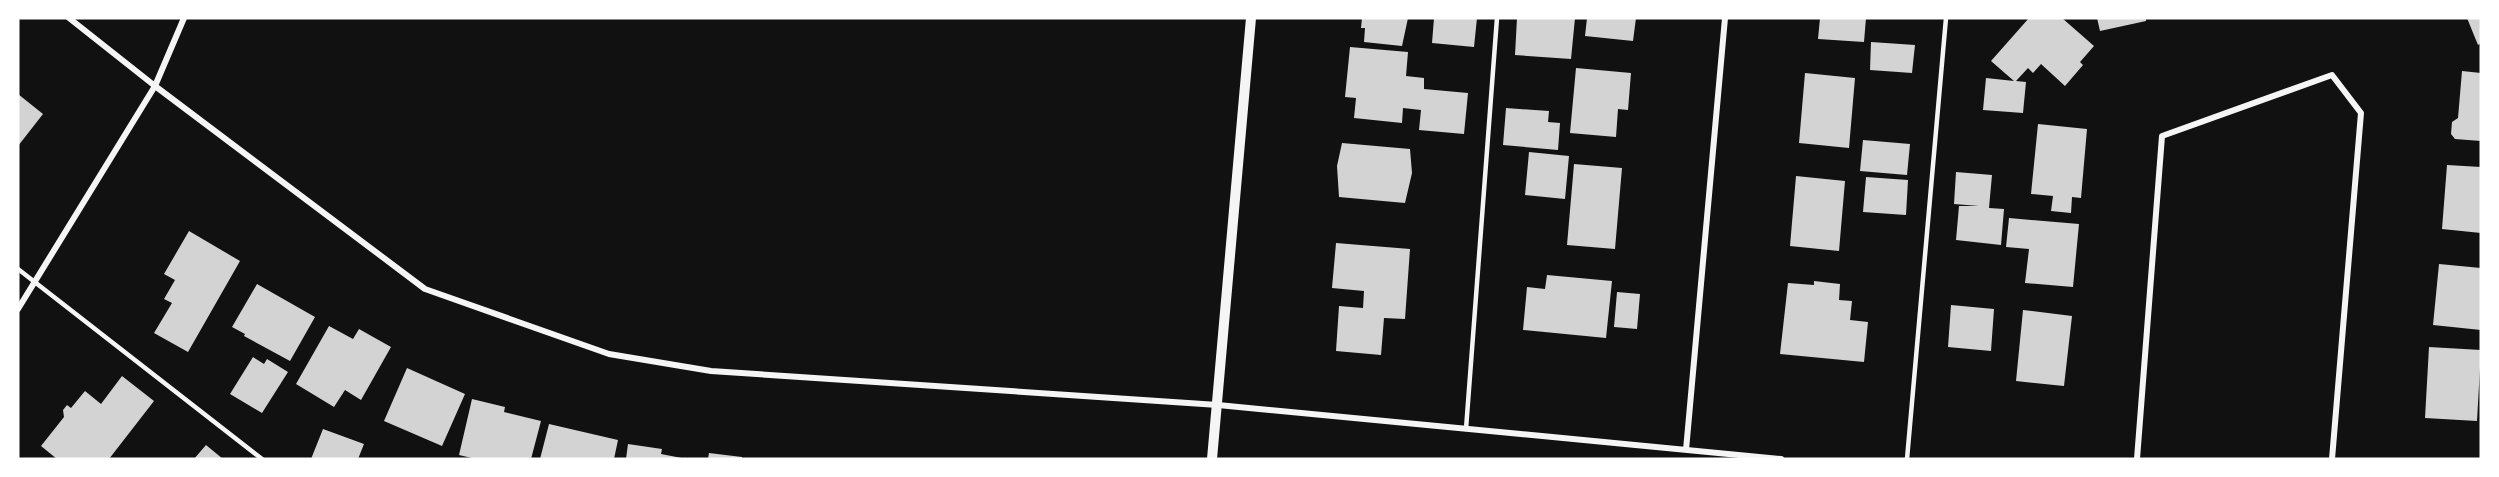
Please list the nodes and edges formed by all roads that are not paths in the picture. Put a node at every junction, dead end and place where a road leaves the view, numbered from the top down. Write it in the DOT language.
graph roads {
  1 [pos="69,18"];
  2 [pos="184,18"];
  3 [pos="1251,18"];
  4 [pos="1497,18"];
  5 [pos="1725,18"];
  6 [pos="1946,18"];
  7 [pos="155,86"];
  8 [pos="18,269"];
  9 [pos="35,282"];
  10 [pos="18,309"];
  11 [pos="1218,405"];
  12 [pos="1466,429"];
  13 [pos="1686,450"];
  14 [pos="262,459"];
  15 [pos="1212,459"];
  16 [pos="1781,459"];
  17 [pos="1907,459"];
  18 [pos="2137,459"];
  19 [pos="2332,459"];
  1 -- 7 [label="street"];
  2 -- 7 [label="street"];
  3 -- 11 [label="street"];
  4 -- 12 [label="lane"];
  5 -- 13 [label="street"];
  6 -- 17 [label="lane"];
  7 -- 9 [label="street"];
  7 -- 11 [label="street"];
  8 -- 9 [label="lane"];
  9 -- 10 [label="street"];
  9 -- 14 [label="lane"];
  11 -- 12 [label="street"];
  11 -- 15 [label="street"];
  12 -- 13 [label="street"];
  13 -- 16 [label="street"];
  18 -- 19 [label="street"];
}
